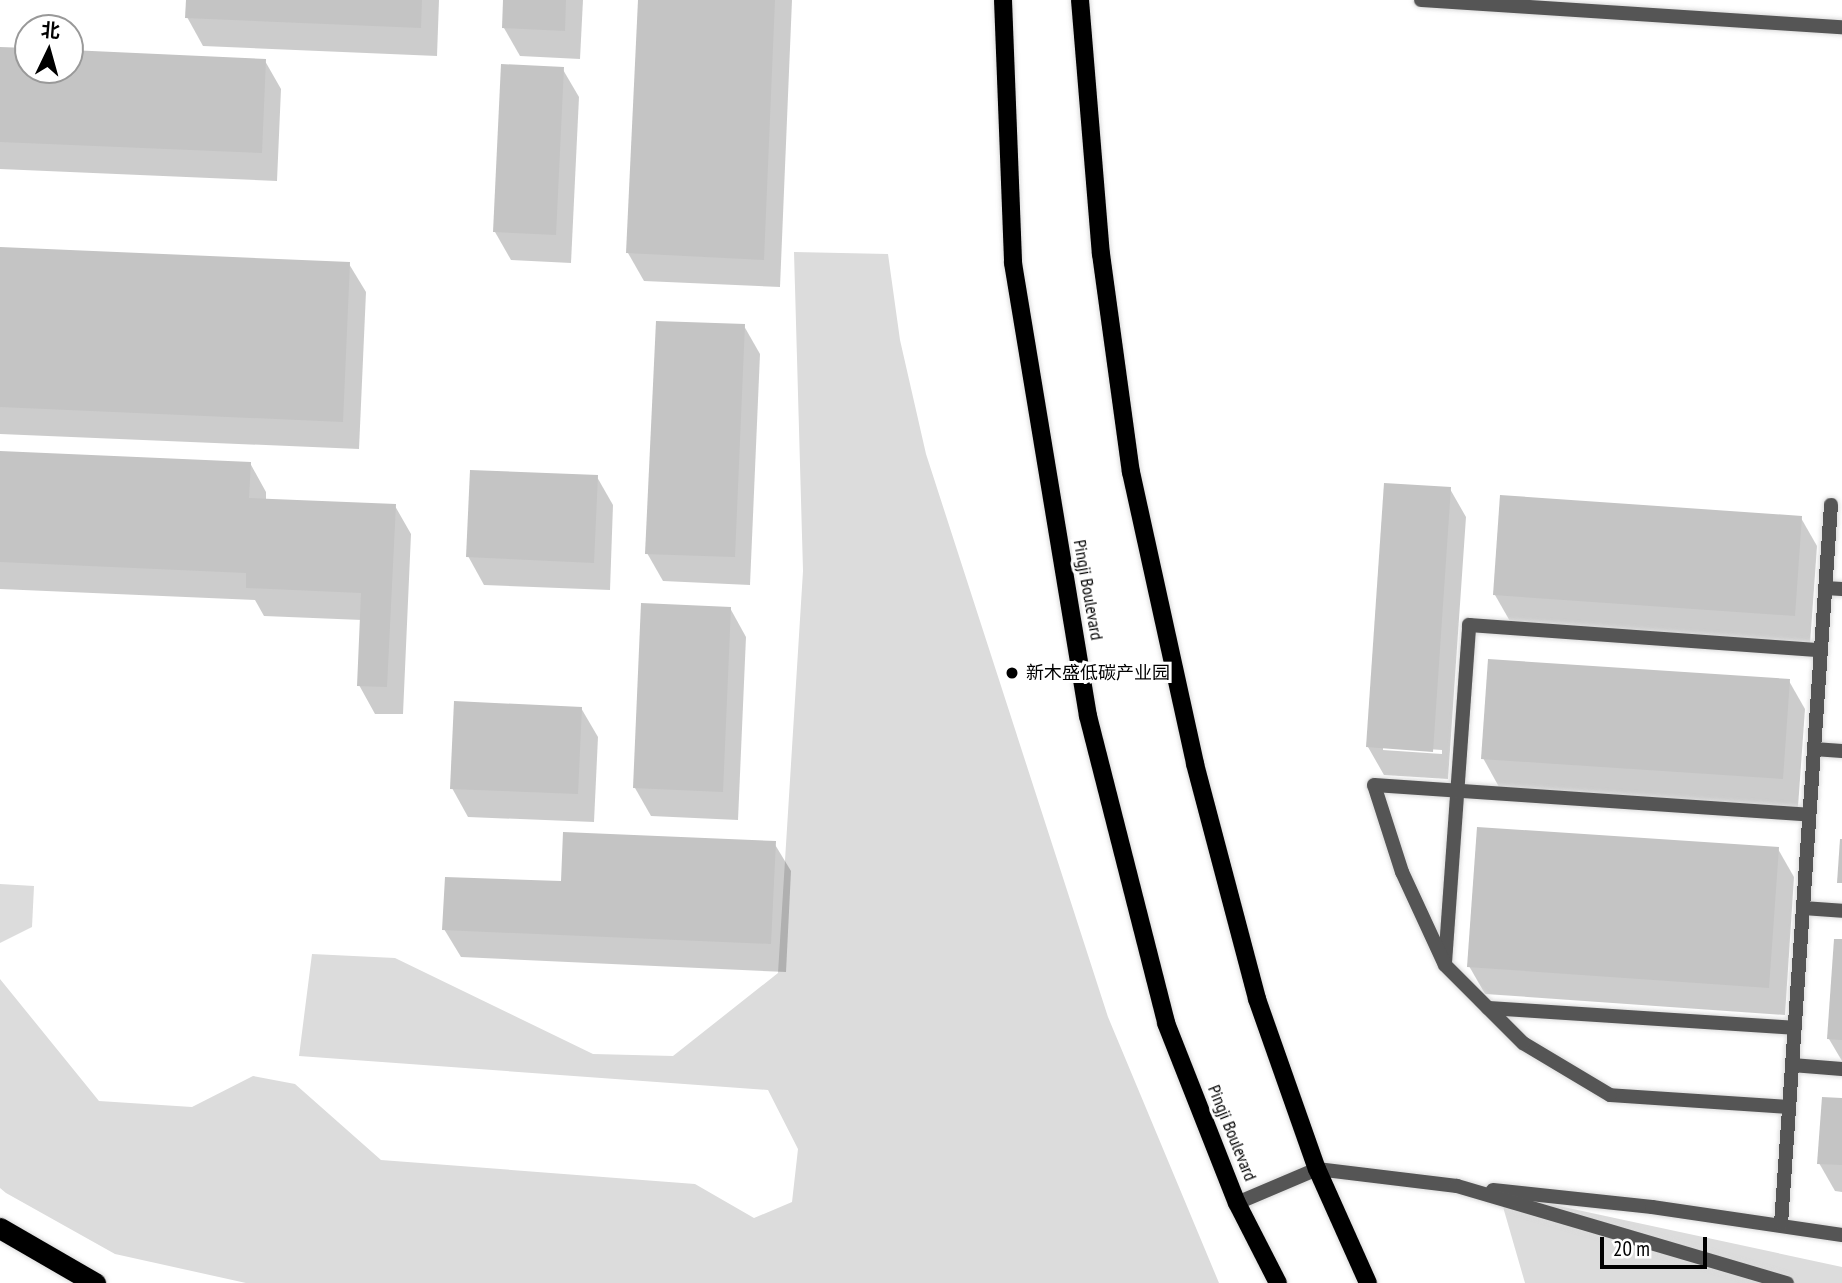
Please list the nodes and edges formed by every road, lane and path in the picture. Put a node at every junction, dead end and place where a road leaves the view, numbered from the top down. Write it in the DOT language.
graph roads {
  1 [pos="1003,0"];
  2 [pos="1080,0"];
  3 [pos="1421,0"];
  4 [pos="1842,27"];
  5 [pos="1831,505"];
  6 [pos="1825,588"];
  7 [pos="1842,589"];
  8 [pos="1820,650"];
  9 [pos="1814,749"];
  10 [pos="1842,751"];
  11 [pos="1457,791"];
  12 [pos="1809,815"];
  13 [pos="1803,908"];
  14 [pos="1842,911"];
  15 [pos="1445,965"];
  16 [pos="1488,1008"];
  17 [pos="1794,1028"];
  18 [pos="1792,1065"];
  19 [pos="1842,1069"];
  20 [pos="1789,1107"];
  21 [pos="1317,1169"];
  22 [pos="1457,1186"];
  23 [pos="1237,1203"];
  24 [pos="1781,1224"];
  25 [pos="0,1228"];
  26 [pos="1842,1235"];
  27 [pos="95,1283"];
  28 [pos="1278,1283"];
  29 [pos="1368,1283"];
  30 [pos="1787,1283"];
  1 -- 23 [label="main road, Pingji Boulevard"];
  2 -- 21 [label="main road"];
  3 -- 4 [label="street"];
  5 -- 6 [label="street"];
  6 -- 7 [label="street"];
  6 -- 8 [label="street"];
  8 -- 9 [label="street"];
  8 -- 11 [label="street"];
  9 -- 10 [label="street"];
  9 -- 12 [label="street"];
  11 -- 12 [label="street"];
  11 -- 15 [label="street"];
  11 -- 15 [label="street"];
  12 -- 13 [label="street"];
  13 -- 14 [label="street"];
  13 -- 17 [label="street"];
  15 -- 16 [label="street"];
  16 -- 17 [label="street"];
  16 -- 20 [label="street"];
  17 -- 18 [label="street"];
  18 -- 19 [label="street"];
  18 -- 20 [label="street"];
  20 -- 24 [label="street"];
  21 -- 22 [label="street"];
  21 -- 23 [label="street"];
  21 -- 29 [label="main road"];
  22 -- 24 [label="street"];
  22 -- 30 [label="street"];
  23 -- 28 [label="main road, Pingji Boulevard"];
  24 -- 26 [label="street"];
  25 -- 27 [label="highway"];
}
